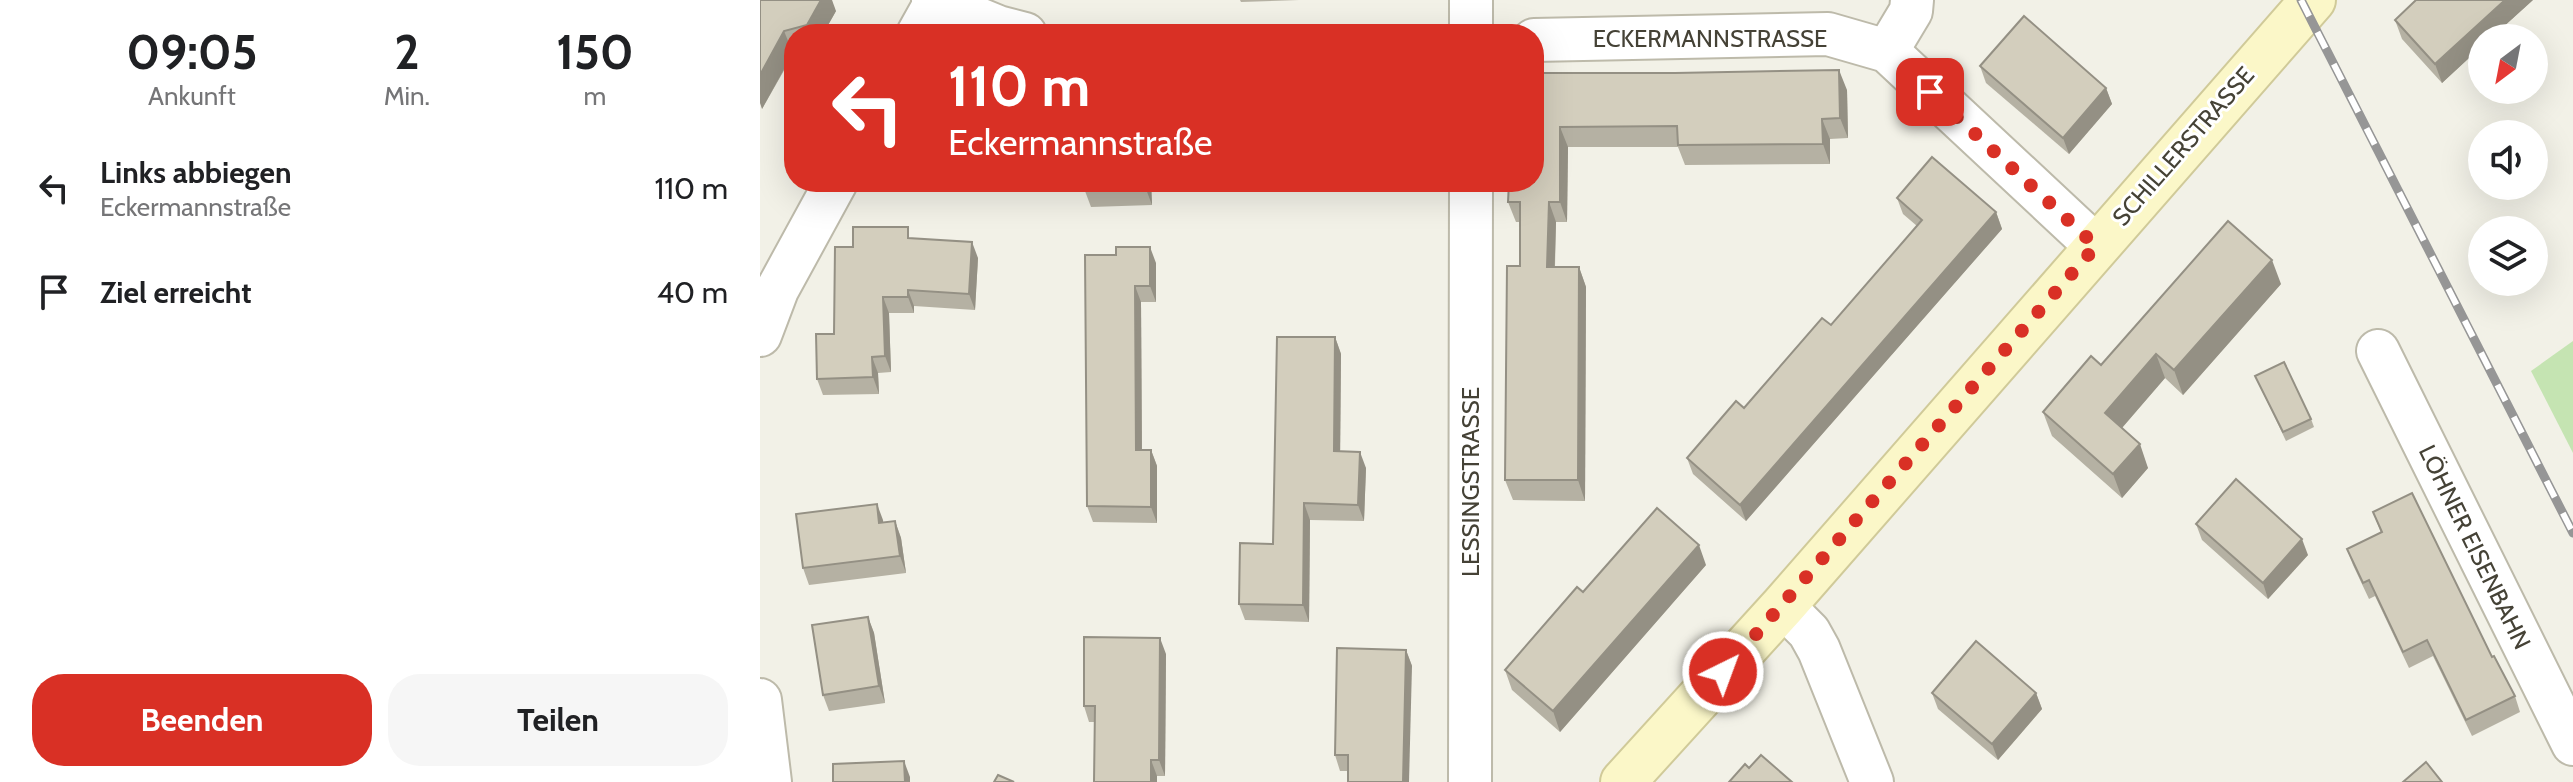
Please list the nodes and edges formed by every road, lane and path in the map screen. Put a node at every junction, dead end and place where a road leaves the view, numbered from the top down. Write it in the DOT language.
graph roads {
  1 [pos="1471,0"];
  2 [pos="1912,0"];
  3 [pos="2313,0"];
  4 [pos="931,9"];
  5 [pos="987,24"];
  6 [pos="1471,24"];
  7 [pos="1544,40"];
  8 [pos="1887,51"];
  9 [pos="831,192"];
  10 [pos="1471,192"];
  11 [pos="2096,246"];
  12 [pos="760,335"];
  13 [pos="2378,351"];
  14 [pos="1783,606"];
  15 [pos="760,700"];
  16 [pos="2573,744"];
  17 [pos="766,764"];
  18 [pos="1470,782"];
  19 [pos="1623,782"];
  20 [pos="1872,782"];
  1 -- 6 [label="street"];
  2 -- 8 [label="street"];
  3 -- 11 [label="main road, SCHILLERSTRASSE"];
  4 -- 5 [label="street"];
  7 -- 8 [label="street, ECKERMANNSTRASSE"];
  8 -- 11 [label="street, ECKERMANNSTRASSE"];
  9 -- 12 [label="street"];
  10 -- 18 [label="street, LESSINGSTRASSE"];
  11 -- 14 [label="main road, SCHILLERSTRASSE"];
  13 -- 16 [label="street, LÖHNER EISENBAHN"];
  14 -- 19 [label="main road, SCHILLERSTRASSE"];
  14 -- 20 [label="street"];
  15 -- 17 [label="street"];
}
